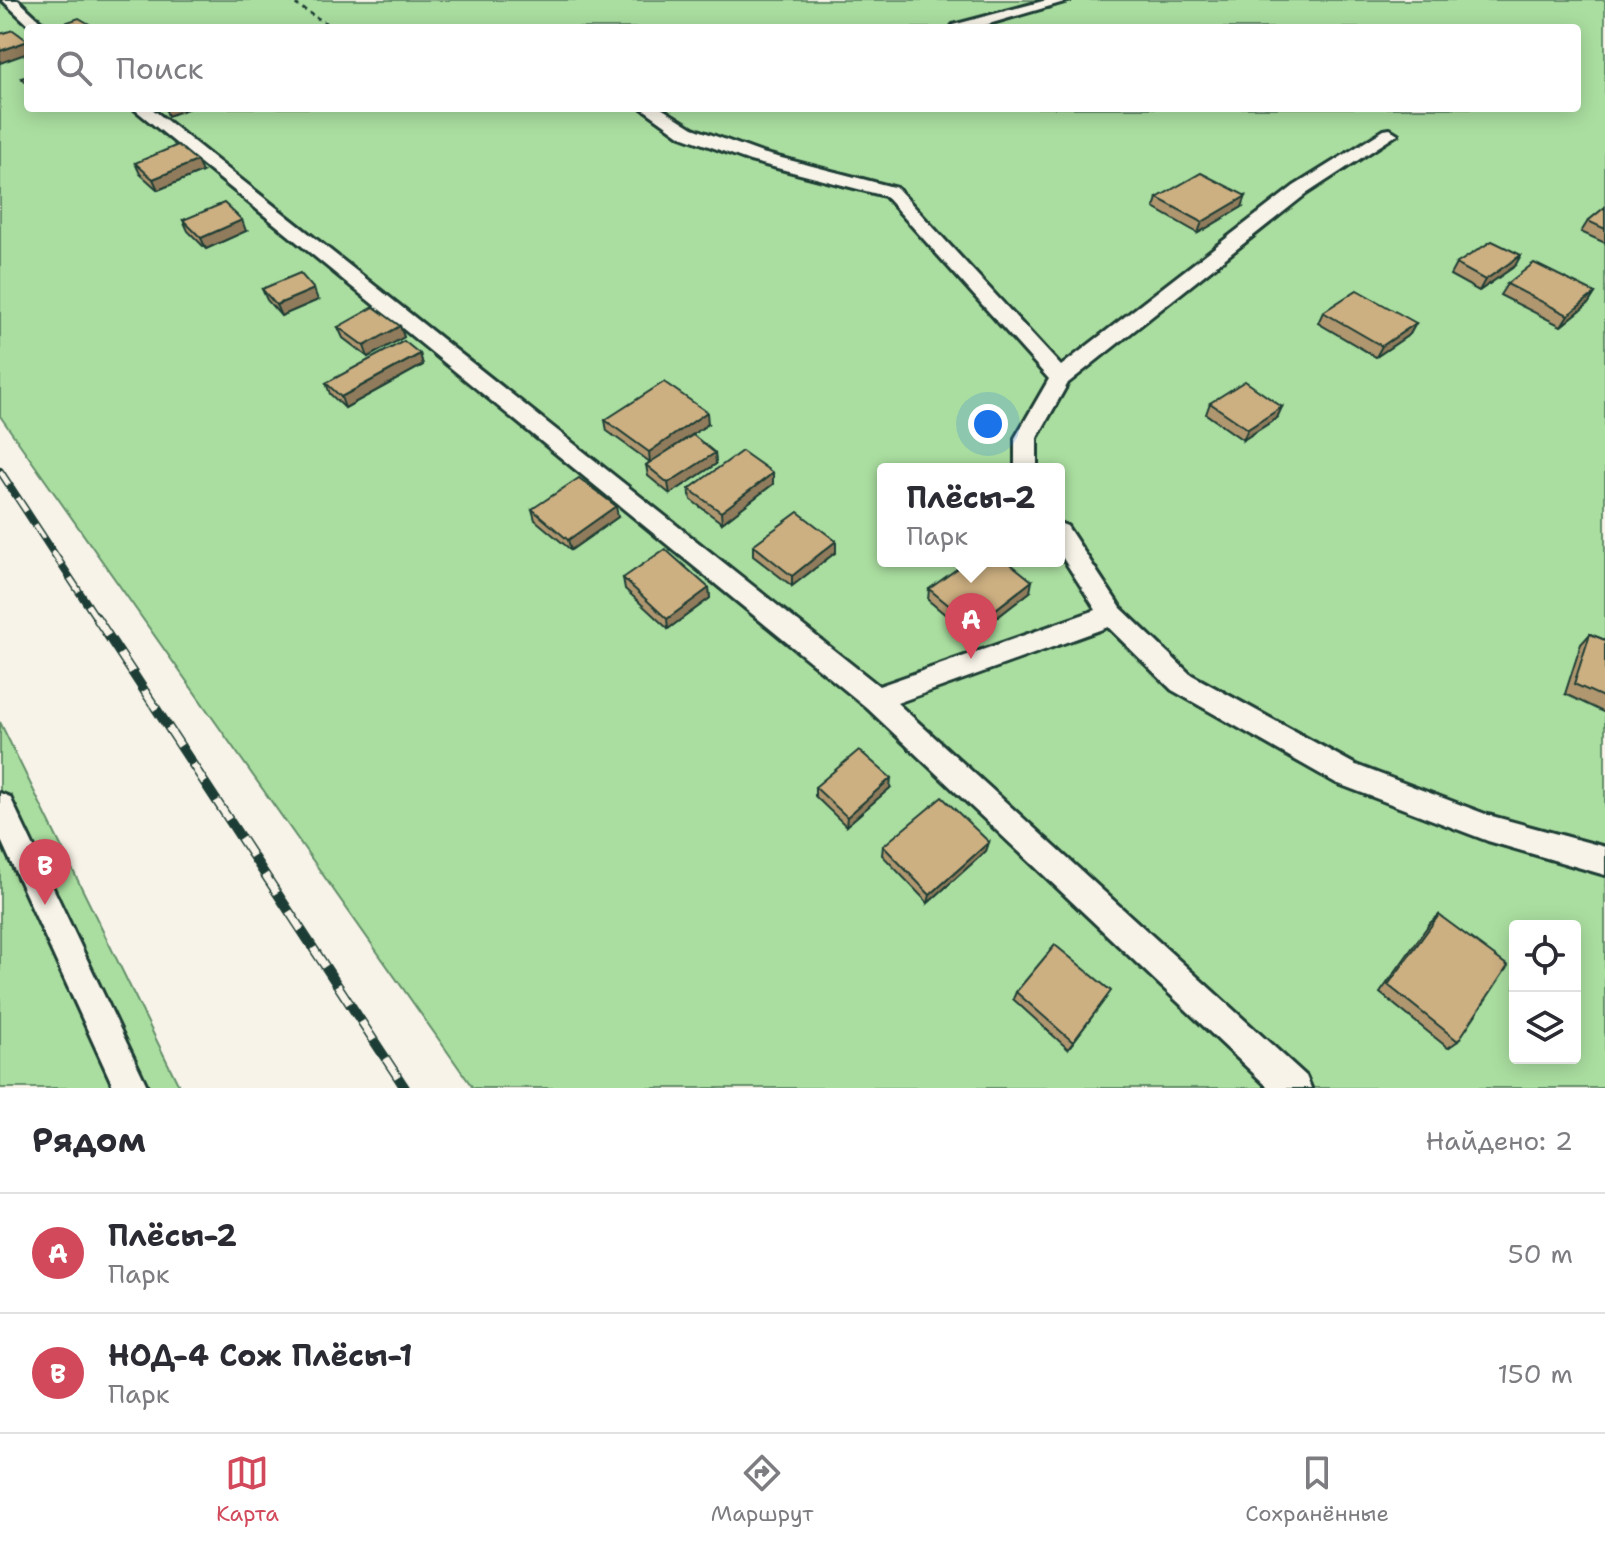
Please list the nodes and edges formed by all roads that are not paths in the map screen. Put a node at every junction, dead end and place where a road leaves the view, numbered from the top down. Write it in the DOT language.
graph roads {
  1 [pos="9,0"];
  2 [pos="1064,0"];
  3 [pos="36,24"];
  4 [pos="973,24"];
  5 [pos="146,112"];
  6 [pos="661,112"];
  7 [pos="1390,134"];
  8 [pos="1060,378"];
  9 [pos="1026,463"];
  10 [pos="1065,541"];
  11 [pos="1112,615"];
  12 [pos="875,699"];
  13 [pos="0,806"];
  14 [pos="1605,861"];
  15 [pos="131,1088"];
  16 [pos="1294,1088"];
  1 -- 3 [label="lane"];
  2 -- 4 [label="lane"];
  5 -- 12 [label="lane"];
  6 -- 8 [label="lane"];
  7 -- 8 [label="lane"];
  8 -- 9 [label="lane"];
  10 -- 11 [label="lane"];
  11 -- 12 [label="lane"];
  11 -- 14 [label="lane"];
  12 -- 16 [label="lane"];
  13 -- 15 [label="lane"];
}
